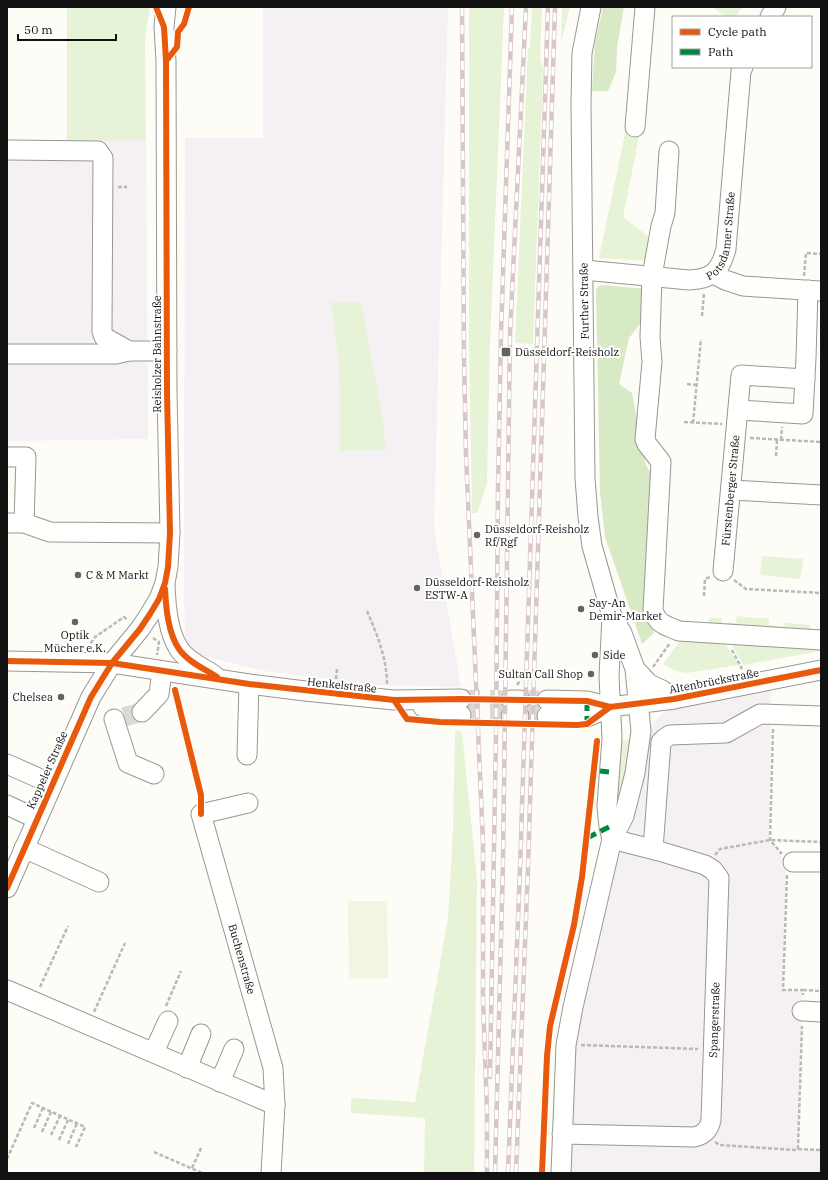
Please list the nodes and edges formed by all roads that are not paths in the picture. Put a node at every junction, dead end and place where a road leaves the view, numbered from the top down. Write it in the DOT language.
graph roads {
  1 [pos="166,7"];
  2 [pos="177,7"];
  3 [pos="591,7"];
  4 [pos="645,7"];
  5 [pos="776,7"];
  6 [pos="771,16"];
  7 [pos="166,61"];
  8 [pos="742,68"];
  9 [pos="635,127"];
  10 [pos="7,150"];
  11 [pos="669,151"];
  12 [pos="584,270"];
  13 [pos="652,276"];
  14 [pos="710,276"];
  15 [pos="811,291"];
  16 [pos="129,351"];
  17 [pos="167,351"];
  18 [pos="7,354"];
  19 [pos="805,379"];
  20 [pos="737,417"];
  21 [pos="7,457"];
  22 [pos="731,490"];
  23 [pos="821,495"];
  24 [pos="16,523"];
  25 [pos="170,533"];
  26 [pos="723,571"];
  27 [pos="165,583"];
  28 [pos="612,616"];
  29 [pos="821,640"];
  30 [pos="7,661"];
  31 [pos="112,663"];
  32 [pos="634,669"];
  33 [pos="821,670"];
  34 [pos="162,671"];
  35 [pos="784,677"];
  36 [pos="222,679"];
  37 [pos="821,680"];
  38 [pos="249,684"];
  39 [pos="674,700"];
  40 [pos="637,704"];
  41 [pos="461,707"];
  42 [pos="610,707"];
  43 [pos="547,708"];
  44 [pos="84,712"];
  45 [pos="142,712"];
  46 [pos="821,716"];
  47 [pos="247,755"];
  48 [pos="7,764"];
  49 [pos="154,774"];
  50 [pos="52,784"];
  51 [pos="248,803"];
  52 [pos="7,805"];
  53 [pos="37,819"];
  54 [pos="612,839"];
  55 [pos="24,848"];
  56 [pos="653,849"];
  57 [pos="788,862"];
  58 [pos="821,862"];
  59 [pos="99,882"];
  60 [pos="7,888"];
  61 [pos="7,990"];
  62 [pos="802,1011"];
  63 [pos="821,1012"];
  64 [pos="168,1021"];
  65 [pos="201,1034"];
  66 [pos="234,1049"];
  67 [pos="154,1052"];
  68 [pos="187,1068"];
  69 [pos="220,1082"];
  70 [pos="275,1105"];
  71 [pos="562,1134"];
  72 [pos="271,1173"];
  73 [pos="561,1173"];
  1 -- 7 [label="street, Reisholzer Bahnstraße"];
  2 -- 7 [label="street, Reisholzer Bahnstraße"];
  3 -- 12 [label="street, Further Straße"];
  4 -- 9 [label="street"];
  5 -- 6 [label="street"];
  7 -- 17 [label="street, Reisholzer Bahnstraße"];
  8 -- 14 [label="street, Potsdamer Straße"];
  10 -- 16 [label="street"];
  11 -- 13 [label="street"];
  12 -- 13 [label="street, Potsdamer Straße"];
  12 -- 28 [label="street, Further Straße"];
  13 -- 14 [label="street, Potsdamer Straße"];
  13 -- 29 [label="street"];
  14 -- 15 [label="street"];
  15 -- 19 [label="street"];
  16 -- 17 [label="street"];
  16 -- 18 [label="street"];
  17 -- 25 [label="street, Reisholzer Bahnstraße"];
  19 -- 20 [label="street"];
  19 -- 20 [label="street, Fürstenberger Straße"];
  20 -- 22 [label="street, Fürstenberger Straße"];
  21 -- 24 [label="street"];
  22 -- 23 [label="street"];
  22 -- 26 [label="street, Fürstenberger Straße"];
  24 -- 25 [label="street"];
  25 -- 27 [label="street, Reisholzer Bahnstraße"];
  27 -- 31 [label="street, Reisholzer Bahnstraße"];
  27 -- 36 [label="street, Henkelstraße"];
  28 -- 32 [label="street, Further Straße"];
  28 -- 42 [label="street, Further Straße"];
  30 -- 31 [label="street, Henkelstraße"];
  31 -- 34 [label="street, Henkelstraße"];
  31 -- 44 [label="street, Kappeler Straße"];
  32 -- 39 [label="street, Altenbrückstraße"];
  32 -- 40 [label="street, Further Straße"];
  33 -- 35 [label="street, Altenbrückstraße"];
  34 -- 36 [label="street, Henkelstraße"];
  34 -- 45 [label="street"];
  35 -- 37 [label="street, Altenbrückstraße"];
  35 -- 39 [label="street, Altenbrückstraße"];
  36 -- 38 [label="street, Henkelstraße"];
  38 -- 41 [label="street, Henkelstraße"];
  38 -- 47 [label="street"];
  39 -- 40 [label="street, Altenbrückstraße"];
  40 -- 42 [label="street, Altenbrückstraße"];
  40 -- 54 [label="street"];
  42 -- 43 [label="street"];
  42 -- 54 [label="street"];
  44 -- 49 [label="street"];
  44 -- 50 [label="street, Kappeler Straße"];
  46 -- 56 [label="street"];
  48 -- 50 [label="street"];
  50 -- 53 [label="street, Kappeler Straße"];
  51 -- 70 [label="street, Buchenstraße"];
  52 -- 53 [label="street"];
  53 -- 55 [label="street, Kappeler Straße"];
  54 -- 56 [label="street, Spangerstraße"];
  54 -- 71 [label="street"];
  55 -- 59 [label="street"];
  55 -- 60 [label="street, Kappeler Straße"];
  56 -- 71 [label="street, Spangerstraße"];
  57 -- 58 [label="street"];
  61 -- 67 [label="street"];
  62 -- 63 [label="street"];
  64 -- 67 [label="street"];
  65 -- 68 [label="street"];
  66 -- 69 [label="street"];
  67 -- 68 [label="street"];
  68 -- 69 [label="street"];
  69 -- 70 [label="street"];
  70 -- 72 [label="street, Buchenstraße"];
  71 -- 73 [label="street"];
}
